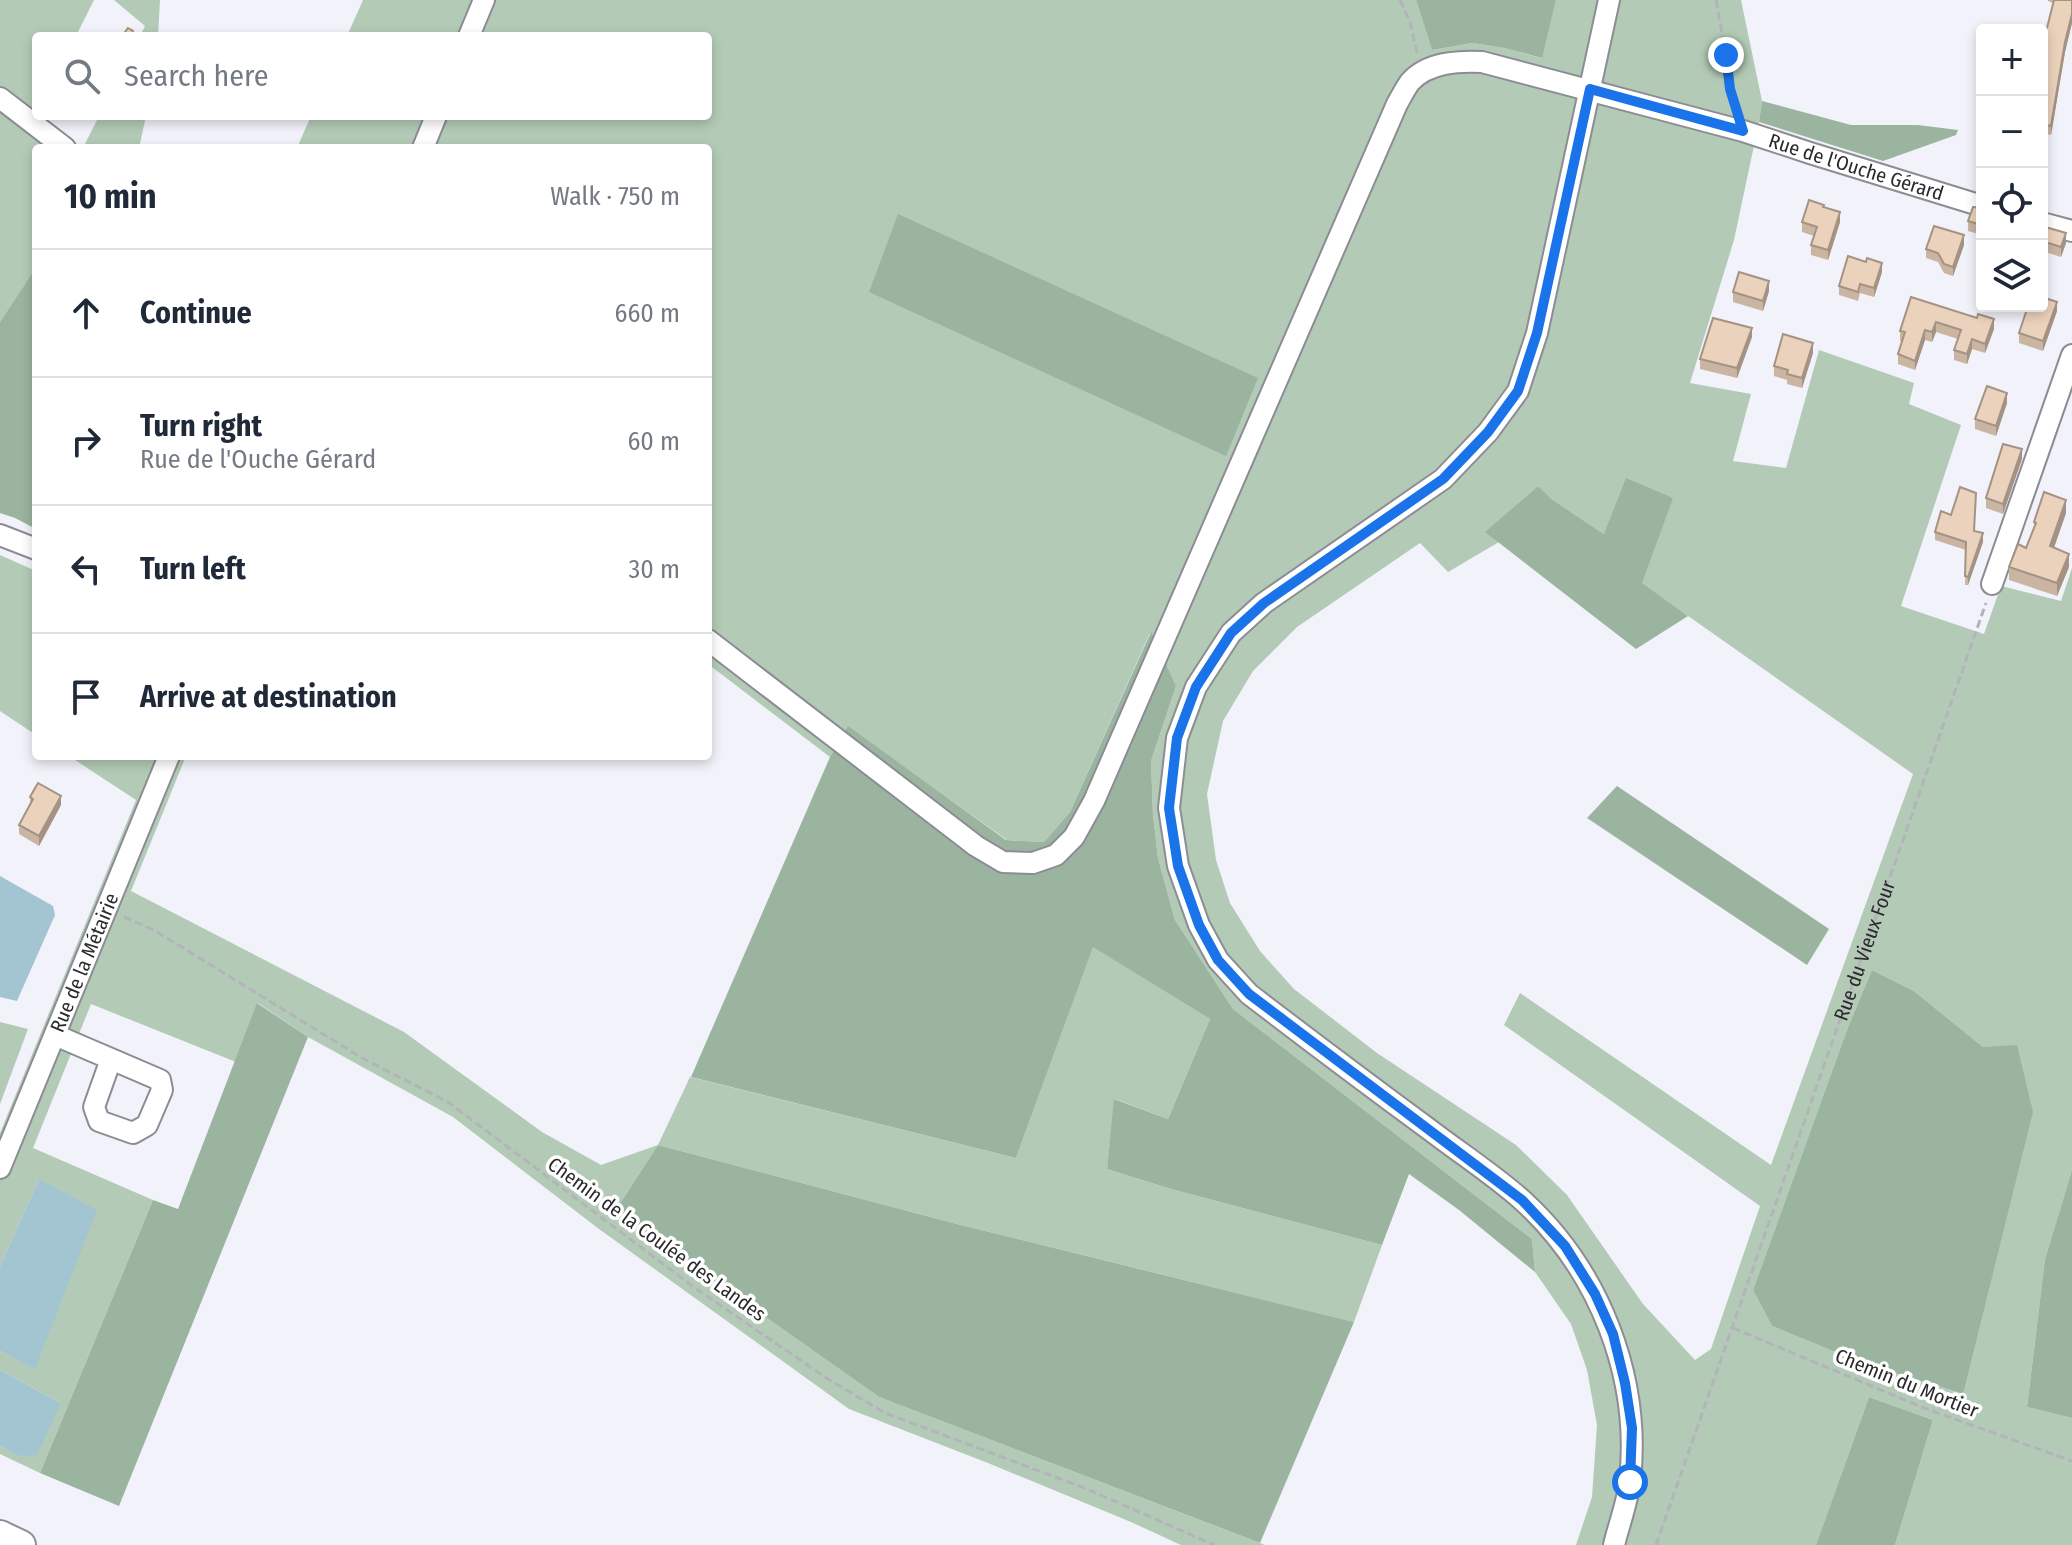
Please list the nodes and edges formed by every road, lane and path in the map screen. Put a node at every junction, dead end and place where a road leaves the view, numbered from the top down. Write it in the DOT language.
graph roads {
  1 [pos="484,0"];
  2 [pos="1400,0"];
  3 [pos="1609,0"];
  4 [pos="1716,0"];
  5 [pos="471,32"];
  6 [pos="1422,75"];
  7 [pos="1590,89"];
  8 [pos="0,98"];
  9 [pos="434,120"];
  10 [pos="1743,131"];
  11 [pos="60,144"];
  12 [pos="425,144"];
  13 [pos="1976,204"];
  14 [pos="2048,225"];
  15 [pos="2072,231"];
  16 [pos="2072,355"];
  17 [pos="0,535"];
  18 [pos="32,547"];
  19 [pos="1992,584"];
  20 [pos="712,643"];
  21 [pos="167,760"];
  22 [pos="106,910"];
  23 [pos="55,1035"];
  24 [pos="111,1059"];
  25 [pos="0,1168"];
  26 [pos="1733,1328"];
  27 [pos="2072,1461"];
  28 [pos="0,1535"];
  29 [pos="21,1545"];
  30 [pos="1214,1545"];
  31 [pos="1614,1545"];
  32 [pos="1656,1545"];
  1 -- 5 [label="street"];
  2 -- 6 [label="path"];
  3 -- 7 [label="street"];
  4 -- 10 [label="path"];
  6 -- 7 [label="street, Rue de l'Ouche Gérard"];
  6 -- 20 [label="street"];
  7 -- 10 [label="street, Rue de l'Ouche Gérard"];
  7 -- 31 [label="street"];
  8 -- 11 [label="street"];
  9 -- 12 [label="street"];
  10 -- 13 [label="street, Rue de l'Ouche Gérard"];
  14 -- 15 [label="street"];
  16 -- 19 [label="street"];
  17 -- 18 [label="street"];
  19 -- 26 [label="path, Rue du Vieux Four"];
  21 -- 22 [label="street, Rue de la Métairie"];
  22 -- 23 [label="street, Rue de la Métairie"];
  22 -- 30 [label="path, Chemin de la Coulée des Landes"];
  23 -- 24 [label="street"];
  23 -- 25 [label="street, Rue de la Métairie"];
  26 -- 27 [label="path, Chemin du Mortier"];
  26 -- 32 [label="path, Rue du Vieux Four"];
  28 -- 29 [label="highway"];
}
